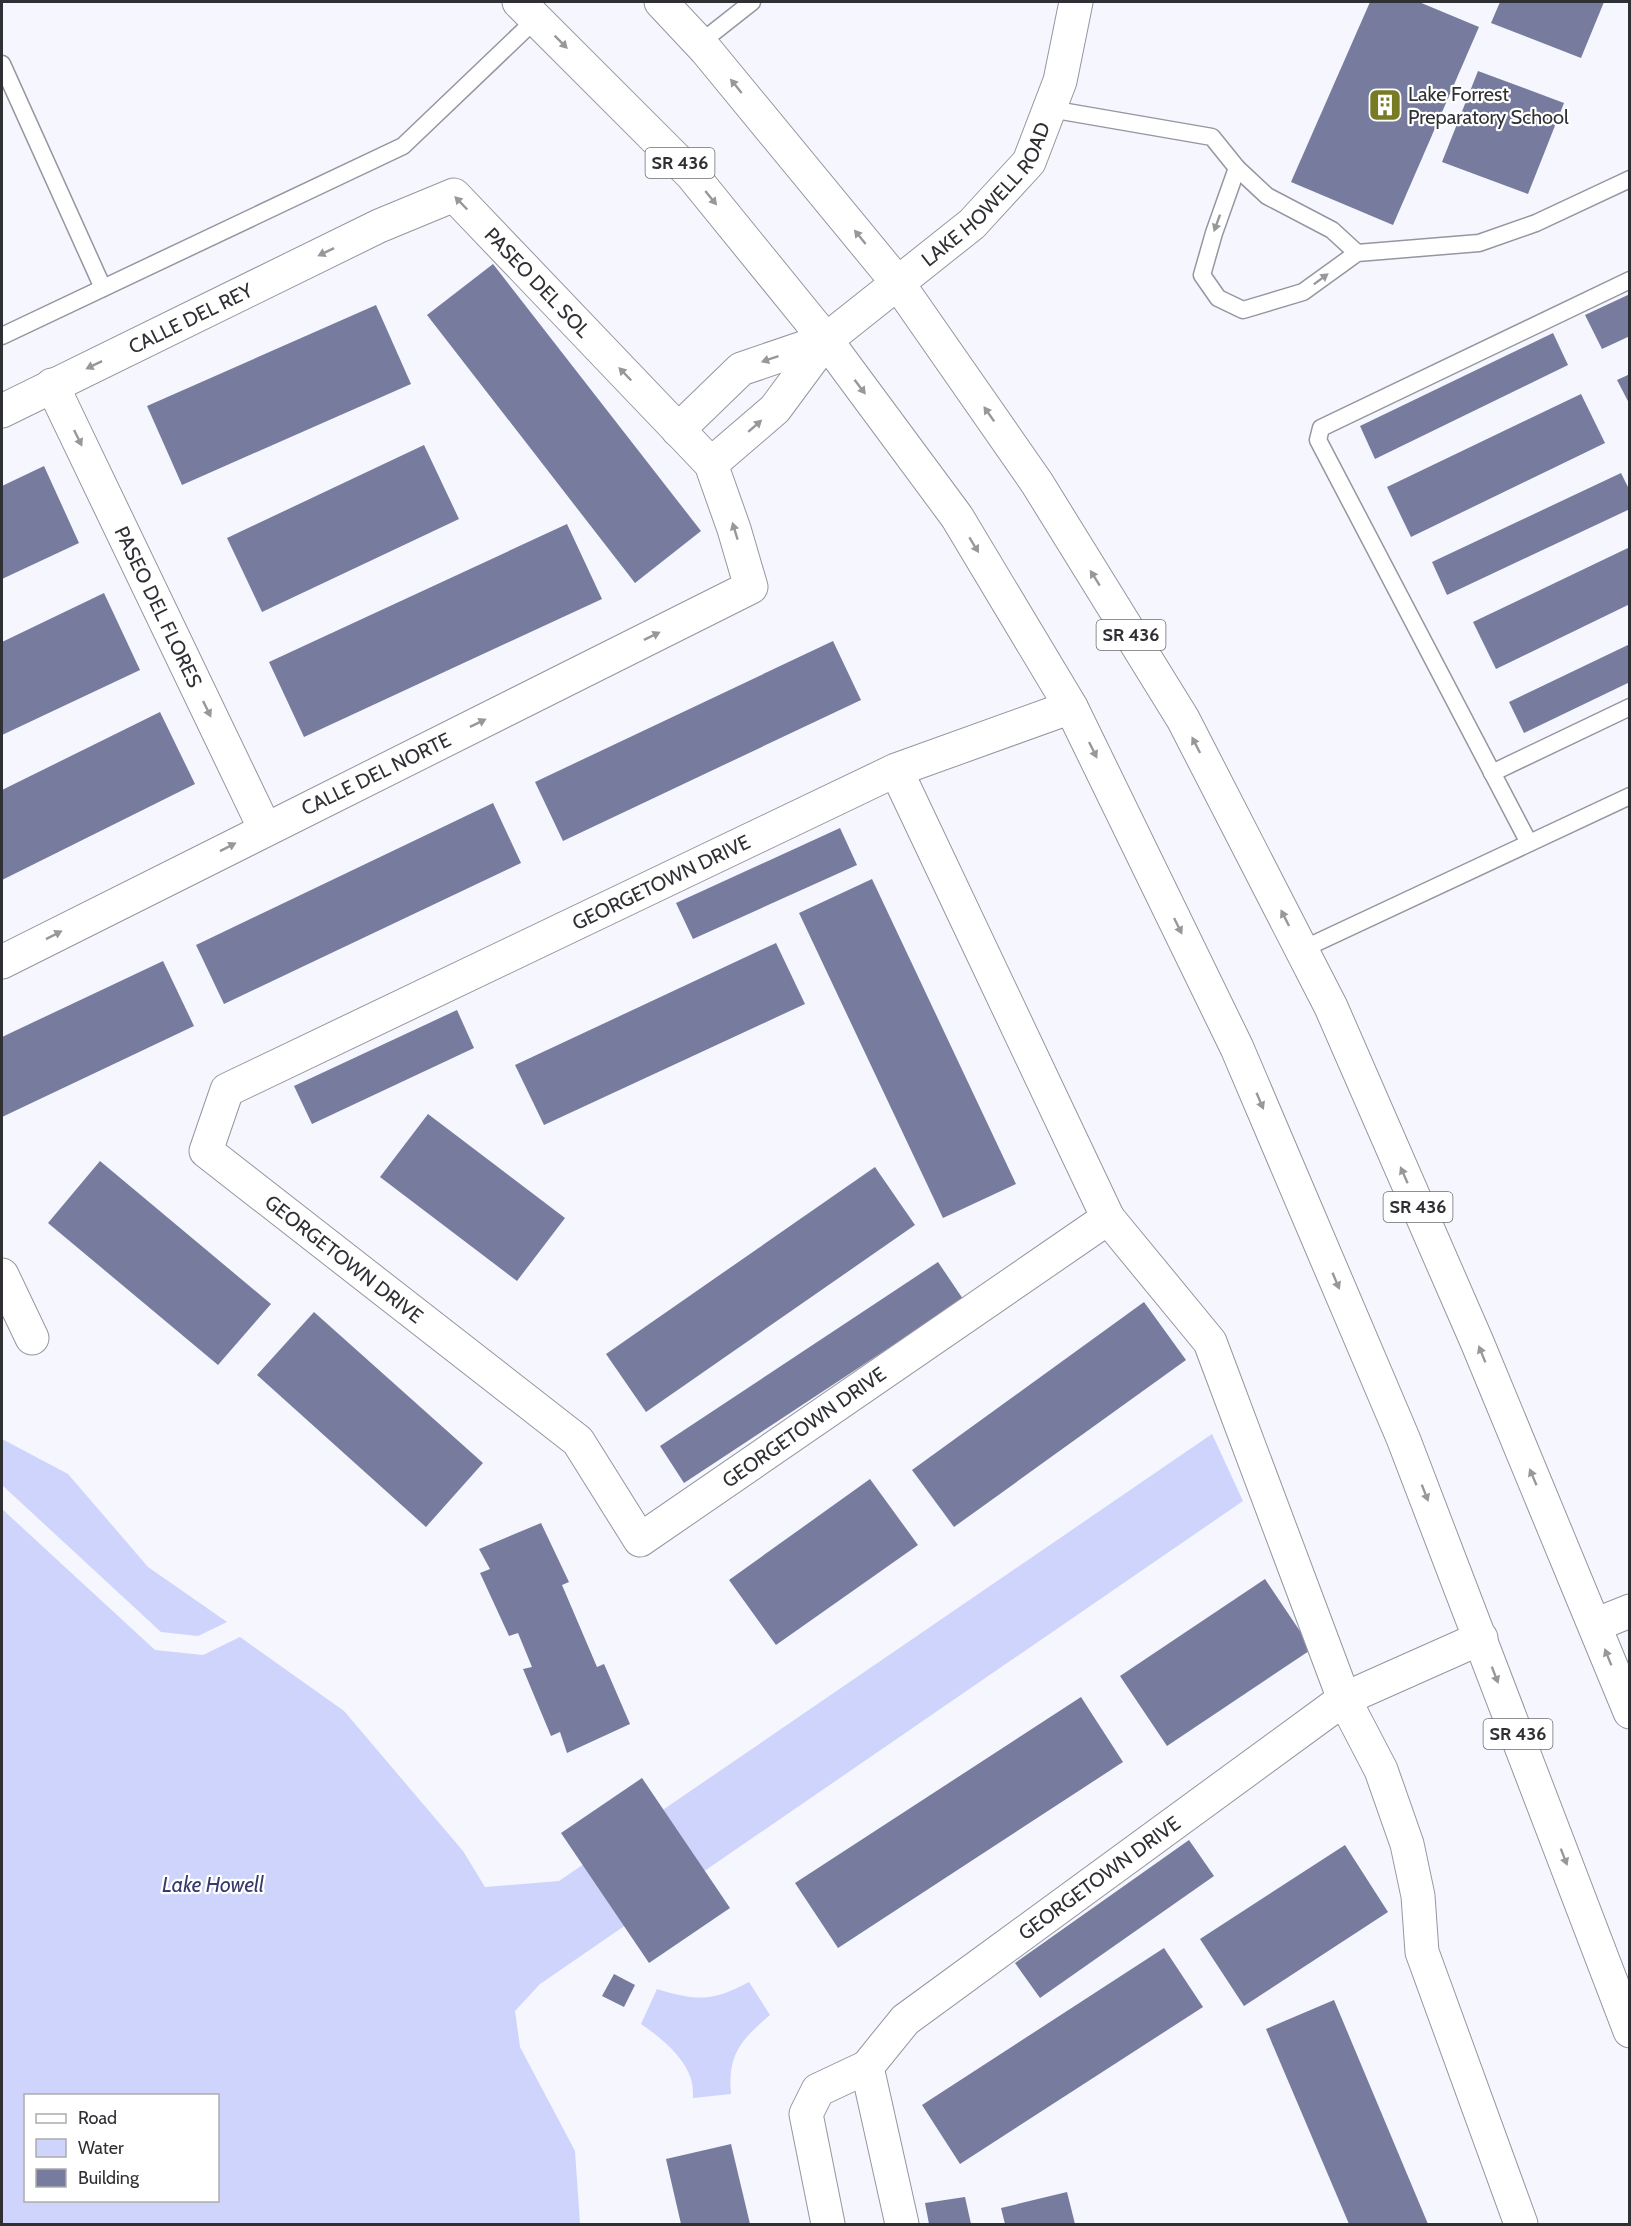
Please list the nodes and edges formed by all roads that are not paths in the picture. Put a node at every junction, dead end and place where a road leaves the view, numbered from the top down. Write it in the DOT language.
graph roads {
  1 [pos="661,2"];
  2 [pos="752,2"];
  3 [pos="1076,2"];
  4 [pos="528,10"];
  5 [pos="700,43"];
  6 [pos="2,64"];
  7 [pos="1050,109"];
  8 [pos="1237,168"];
  9 [pos="1629,179"];
  10 [pos="379,226"];
  11 [pos="1357,253"];
  12 [pos="1629,280"];
  13 [pos="897,282"];
  14 [pos="103,288"];
  15 [pos="2,336"];
  16 [pos="826,340"];
  17 [pos="52,385"];
  18 [pos="2,411"];
  19 [pos="678,430"];
  20 [pos="711,464"];
  21 [pos="750,587"];
  22 [pos="1071,707"];
  23 [pos="1629,707"];
  24 [pos="896,770"];
  25 [pos="1492,773"];
  26 [pos="1629,796"];
  27 [pos="265,829"];
  28 [pos="1529,843"];
  29 [pos="1301,950"];
  30 [pos="2,962"];
  31 [pos="1108,1218"];
  32 [pos="2,1275"];
  33 [pos="32,1338"];
  34 [pos="1629,1611"];
  35 [pos="1595,1625"];
  36 [pos="1481,1638"];
  37 [pos="1344,1700"];
  38 [pos="1629,1712"];
  39 [pos="1629,2031"];
  40 [pos="867,2067"];
  41 [pos="828,2224"];
  42 [pos="902,2224"];
  43 [pos="1521,2224"];
  1 -- 5 [label="street, SR 436"];
  2 -- 5 [label="lane"];
  3 -- 7 [label="street, LAKE HOWELL ROAD"];
  4 -- 14 [label="lane"];
  4 -- 16 [label="street, SR 436, one-way"];
  13 -- 5 [label="street, SR 436, one-way"];
  6 -- 14 [label="lane"];
  7 -- 8 [label="lane"];
  7 -- 13 [label="street, LAKE HOWELL ROAD"];
  8 -- 11 [label="lane"];
  8 -- 11 [label="lane, one-way"];
  9 -- 11 [label="lane"];
  10 -- 17 [label="street, CALLE DEL REY, one-way"];
  19 -- 10 [label="street, PASEO DEL SOL, one-way"];
  12 -- 25 [label="lane"];
  13 -- 16 [label="street, LAKE HOWELL ROAD"];
  29 -- 13 [label="street, SR 436, one-way"];
  14 -- 15 [label="lane"];
  16 -- 19 [label="street, one-way"];
  20 -- 16 [label="street, one-way"];
  16 -- 22 [label="street, SR 436, one-way"];
  17 -- 18 [label="street, CALLE DEL REY"];
  17 -- 27 [label="street, PASEO DEL FLORES, one-way"];
  19 -- 20 [label="street, PASEO DEL SOL"];
  21 -- 20 [label="street, PASEO DEL SOL, one-way"];
  27 -- 21 [label="street, CALLE DEL NORTE, one-way"];
  22 -- 24 [label="street, GEORGETOWN DRIVE"];
  22 -- 36 [label="street, SR 436, one-way"];
  23 -- 25 [label="lane"];
  24 -- 31 [label="street"];
  24 -- 31 [label="street, GEORGETOWN DRIVE"];
  25 -- 28 [label="lane"];
  26 -- 28 [label="lane"];
  30 -- 27 [label="street, CALLE DEL NORTE, one-way"];
  28 -- 29 [label="lane"];
  35 -- 29 [label="street, SR 436, one-way"];
  31 -- 37 [label="street"];
  32 -- 33 [label="street"];
  34 -- 35 [label="street"];
  38 -- 35 [label="street, SR 436, one-way"];
  36 -- 37 [label="street, GEORGETOWN DRIVE"];
  36 -- 39 [label="street, SR 436, one-way"];
  37 -- 40 [label="street, GEORGETOWN DRIVE"];
  37 -- 43 [label="street"];
  40 -- 41 [label="street, GEORGETOWN DRIVE"];
  40 -- 42 [label="street"];
}
